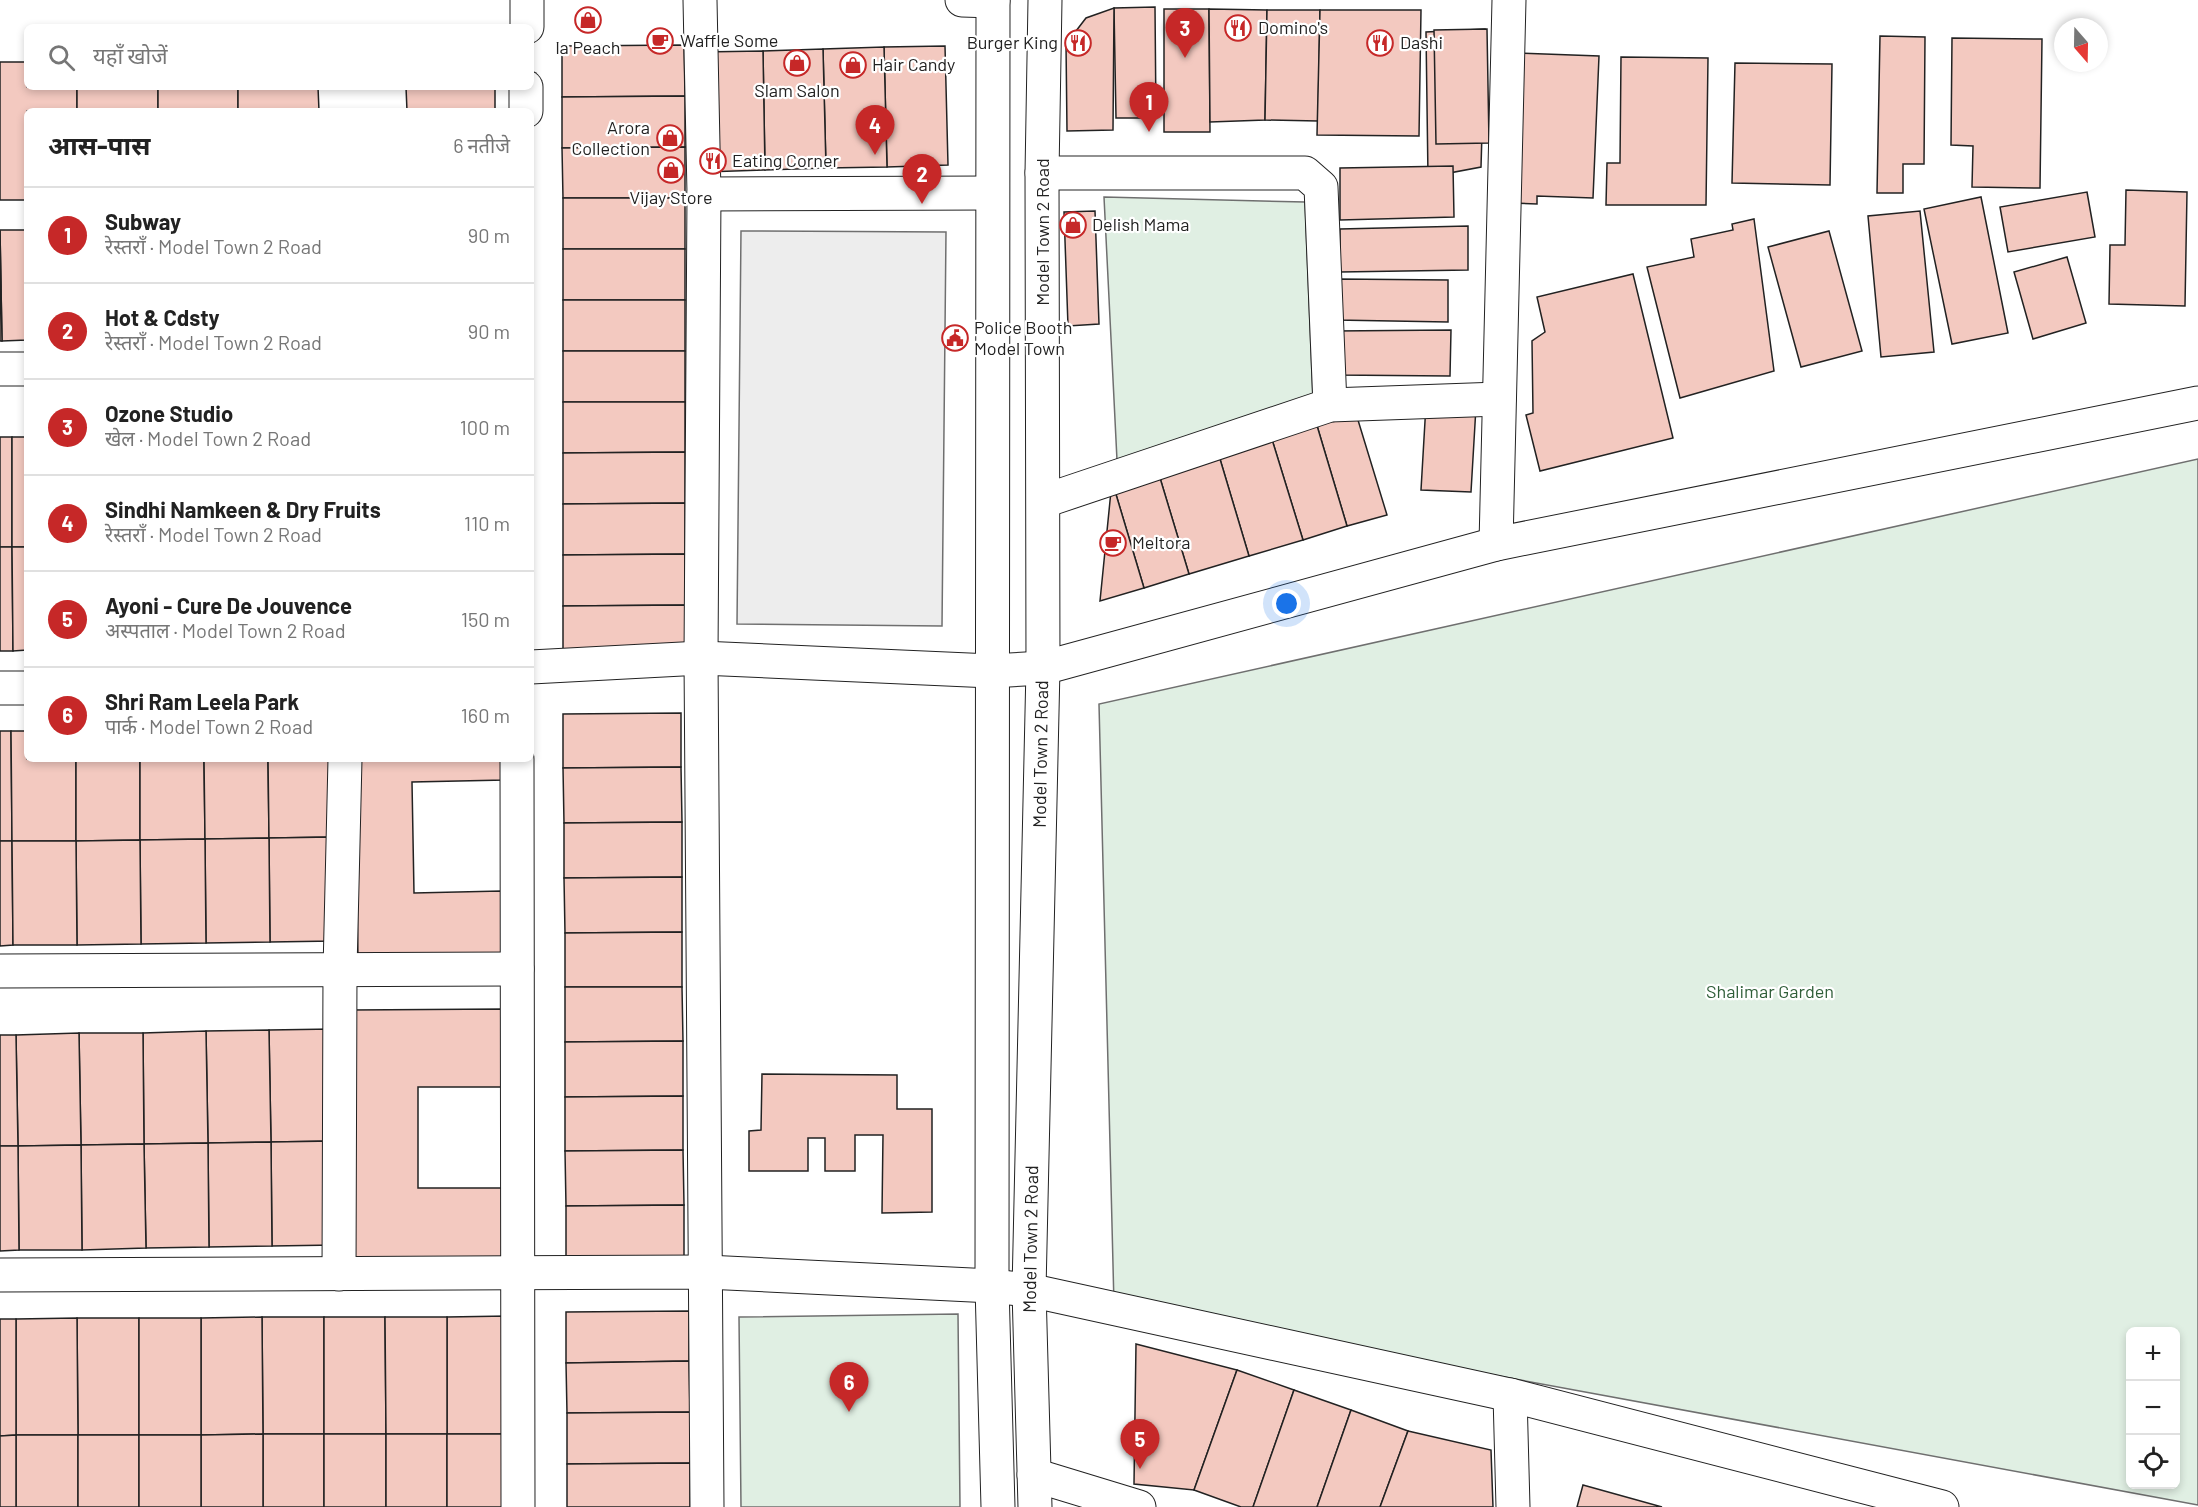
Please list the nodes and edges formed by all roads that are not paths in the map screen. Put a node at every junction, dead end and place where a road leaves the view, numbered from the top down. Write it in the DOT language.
graph roads {
  1 [pos="528,0"];
  2 [pos="700,0"];
  3 [pos="983,0"];
  4 [pos="1045,0"];
  5 [pos="1509,0"];
  6 [pos="527,24"];
  7 [pos="526,90"];
  8 [pos="526,108"];
  9 [pos="1042,173"];
  10 [pos="992,193"];
  11 [pos="704,194"];
  12 [pos="0,369"];
  13 [pos="24,369"];
  14 [pos="1499,399"];
  15 [pos="2198,402"];
  16 [pos="1330,405"];
  17 [pos="1044,501"];
  18 [pos="1496,544"];
  19 [pos="702,658"];
  20 [pos="534,667"];
  21 [pos="1043,668"];
  22 [pos="991,671"];
  23 [pos="0,688"];
  24 [pos="24,688"];
  25 [pos="345,762"];
  26 [pos="517,762"];
  27 [pos="517,969"];
  28 [pos="340,970"];
  29 [pos="0,971"];
  30 [pos="706,1272"];
  31 [pos="518,1273"];
  32 [pos="339,1274"];
  33 [pos="0,1275"];
  34 [pos="992,1286"];
  35 [pos="1029,1290"];
  36 [pos="1510,1395"];
  37 [pos="1034,1475"];
  38 [pos="518,1507"];
  39 [pos="707,1507"];
  40 [pos="998,1507"];
  41 [pos="1035,1507"];
  42 [pos="1139,1507"];
  43 [pos="1513,1507"];
  44 [pos="1942,1507"];
  1 -- 6 [label="street"];
  2 -- 11 [label="street"];
  3 -- 10 [label="street, Model Town 2 Road"];
  4 -- 9 [label="street, Model Town 2 Road"];
  5 -- 14 [label="street"];
  7 -- 8 [label="street"];
  9 -- 16 [label="street"];
  9 -- 17 [label="street, Model Town 2 Road"];
  10 -- 11 [label="street"];
  10 -- 22 [label="street, Model Town 2 Road"];
  11 -- 19 [label="street"];
  12 -- 13 [label="street"];
  14 -- 16 [label="street"];
  14 -- 18 [label="street"];
  15 -- 18 [label="street"];
  16 -- 17 [label="street"];
  17 -- 21 [label="street, Model Town 2 Road"];
  18 -- 21 [label="street"];
  19 -- 20 [label="street"];
  19 -- 22 [label="street"];
  19 -- 30 [label="street"];
  21 -- 22 [label="street"];
  21 -- 35 [label="street, Model Town 2 Road"];
  22 -- 34 [label="street, Model Town 2 Road"];
  23 -- 24 [label="street"];
  25 -- 28 [label="street"];
  26 -- 27 [label="street"];
  27 -- 28 [label="street"];
  27 -- 31 [label="street"];
  28 -- 29 [label="street"];
  28 -- 32 [label="street"];
  30 -- 31 [label="street"];
  30 -- 34 [label="street"];
  30 -- 39 [label="street"];
  31 -- 32 [label="street"];
  31 -- 38 [label="street"];
  32 -- 33 [label="street"];
  34 -- 35 [label="street"];
  34 -- 40 [label="street, Model Town 2 Road"];
  35 -- 36 [label="street"];
  35 -- 37 [label="street, Model Town 2 Road"];
  36 -- 43 [label="street"];
  36 -- 44 [label="street"];
  37 -- 41 [label="street, Model Town 2 Road"];
  37 -- 42 [label="street"];
}
